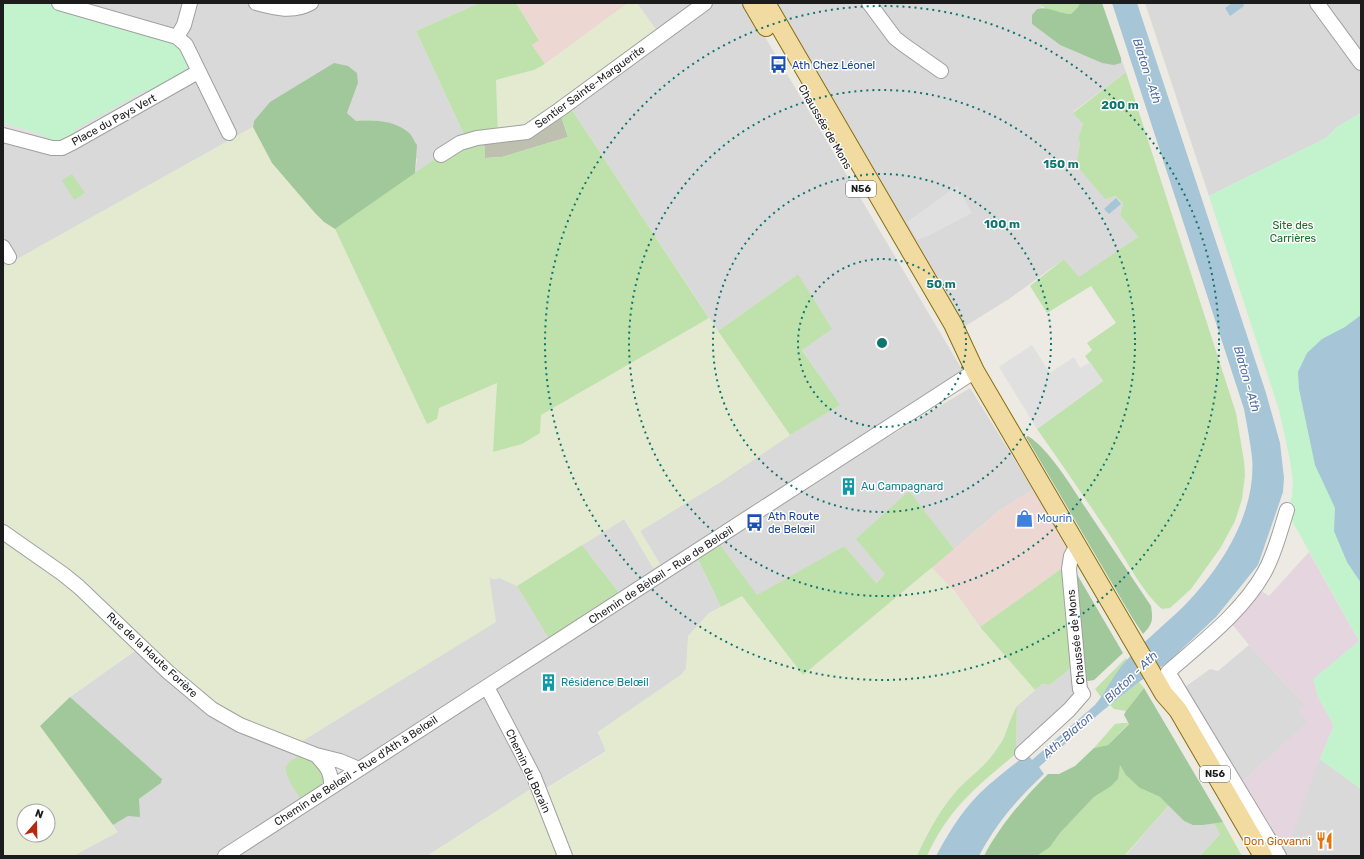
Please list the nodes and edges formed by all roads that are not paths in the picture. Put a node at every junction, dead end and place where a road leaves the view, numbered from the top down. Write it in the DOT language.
graph roads {
  1 [pos="59,3"];
  2 [pos="190,3"];
  3 [pos="256,3"];
  4 [pos="312,3"];
  5 [pos="705,3"];
  6 [pos="752,3"];
  7 [pos="766,3"];
  8 [pos="869,3"];
  9 [pos="1317,3"];
  10 [pos="177,38"];
  11 [pos="1361,63"];
  12 [pos="941,71"];
  13 [pos="198,72"];
  14 [pos="229,133"];
  15 [pos="3,135"];
  16 [pos="441,155"];
  17 [pos="975,371"];
  18 [pos="1287,510"];
  19 [pos="3,532"];
  20 [pos="1077,545"];
  21 [pos="487,687"];
  22 [pos="1164,694"];
  23 [pos="1022,753"];
  24 [pos="316,755"];
  25 [pos="359,769"];
  26 [pos="331,788"];
  27 [pos="225,856"];
  28 [pos="565,856"];
  29 [pos="1252,856"];
  30 [pos="1263,856"];
  31 [pos="1279,856"];
  1 -- 10 [label="street"];
  2 -- 10 [label="street"];
  3 -- 4 [label="street"];
  5 -- 16 [label="street, Sentier Sainte-Marguerite"];
  6 -- 17 [label="main road, Chaussée de Mons / N56"];
  7 -- 17 [label="main road, Chaussée de Mons / N56"];
  8 -- 12 [label="street"];
  9 -- 11 [label="street"];
  10 -- 13 [label="street"];
  13 -- 14 [label="street"];
  13 -- 15 [label="street, Place du Pays Vert"];
  17 -- 20 [label="main road, Chaussée de Mons / N56"];
  17 -- 21 [label="street, Chemin de Belœil - Rue de Belœil"];
  18 -- 31 [label="street"];
  19 -- 24 [label="street, Rue de la Haute Forière"];
  20 -- 22 [label="main road, Chaussée de Mons / N56"];
  20 -- 23 [label="street, Chaussée de Mons"];
  21 -- 25 [label="street, Chemin de Belœil - Rue d'Ath à Belœil"];
  21 -- 28 [label="street, Chemin du Borain"];
  22 -- 29 [label="main road, Chaussée de Mons / N56"];
  22 -- 30 [label="main road, Chaussée de Mons / N56"];
  24 -- 25 [label="street, Rue de la Haute Forière"];
  24 -- 26 [label="street, Rue de la Haute Forière"];
  25 -- 26 [label="street, Chemin de Belœil - Rue d'Ath à Belœil"];
  26 -- 27 [label="street, Chemin de Belœil - Rue d'Ath à Belœil"];
}
